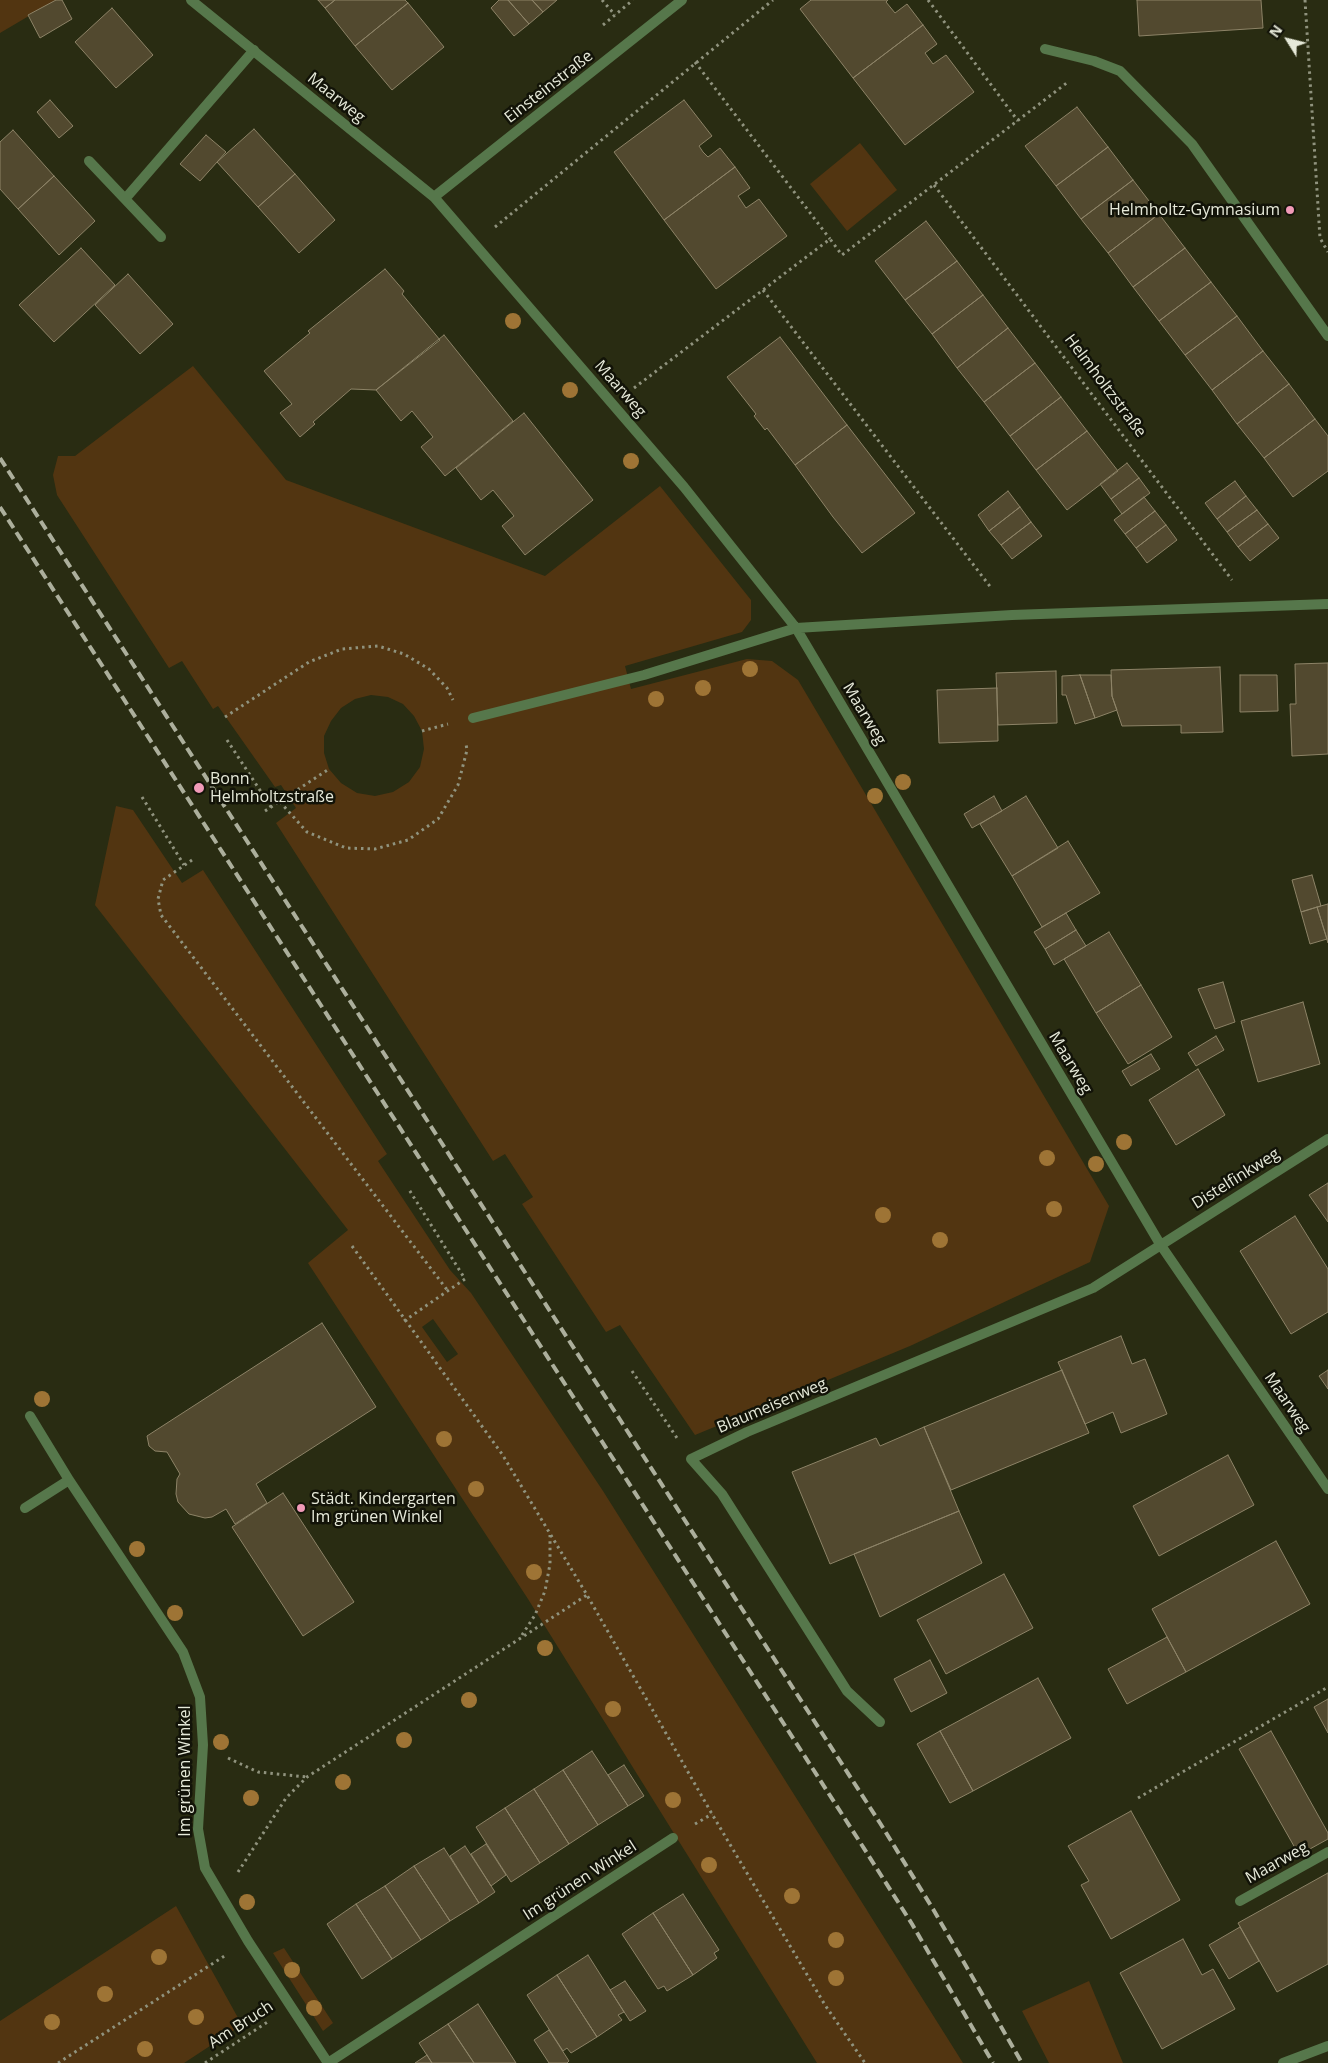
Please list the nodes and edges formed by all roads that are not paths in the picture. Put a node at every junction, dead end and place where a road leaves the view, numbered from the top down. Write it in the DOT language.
graph roads {
  1 [pos="191,0"];
  2 [pos="682,0"];
  3 [pos="1045,49"];
  4 [pos="254,50"];
  5 [pos="89,161"];
  6 [pos="434,197"];
  7 [pos="125,199"];
  8 [pos="161,237"];
  9 [pos="1328,336"];
  10 [pos="1328,604"];
  11 [pos="796,628"];
  12 [pos="472,718"];
  13 [pos="1328,1139"];
  14 [pos="1160,1244"];
  15 [pos="30,1416"];
  16 [pos="69,1480"];
  17 [pos="1328,1489"];
  18 [pos="25,1508"];
  19 [pos="880,1722"];
  20 [pos="673,1838"];
  21 [pos="1328,1852"];
  22 [pos="1240,1901"];
  23 [pos="1328,2046"];
  24 [pos="328,2063"];
  25 [pos="1283,2063"];
  1 -- 4 [label="street, Maarweg"];
  2 -- 6 [label="street, Einsteinstraße"];
  3 -- 9 [label="street"];
  4 -- 6 [label="street, Maarweg"];
  4 -- 7 [label="street"];
  5 -- 7 [label="street"];
  6 -- 11 [label="street, Maarweg"];
  7 -- 8 [label="street"];
  10 -- 11 [label="street"];
  11 -- 12 [label="street"];
  11 -- 14 [label="street, Maarweg"];
  13 -- 14 [label="street, Distelfinkweg"];
  14 -- 17 [label="street, Maarweg"];
  14 -- 19 [label="street, Blaumeisenweg"];
  15 -- 16 [label="street, Im grünen Winkel"];
  16 -- 18 [label="street"];
  16 -- 24 [label="street, Im grünen Winkel"];
  20 -- 24 [label="street, Im grünen Winkel"];
  21 -- 22 [label="street, Maarweg"];
  23 -- 25 [label="street"];
}
